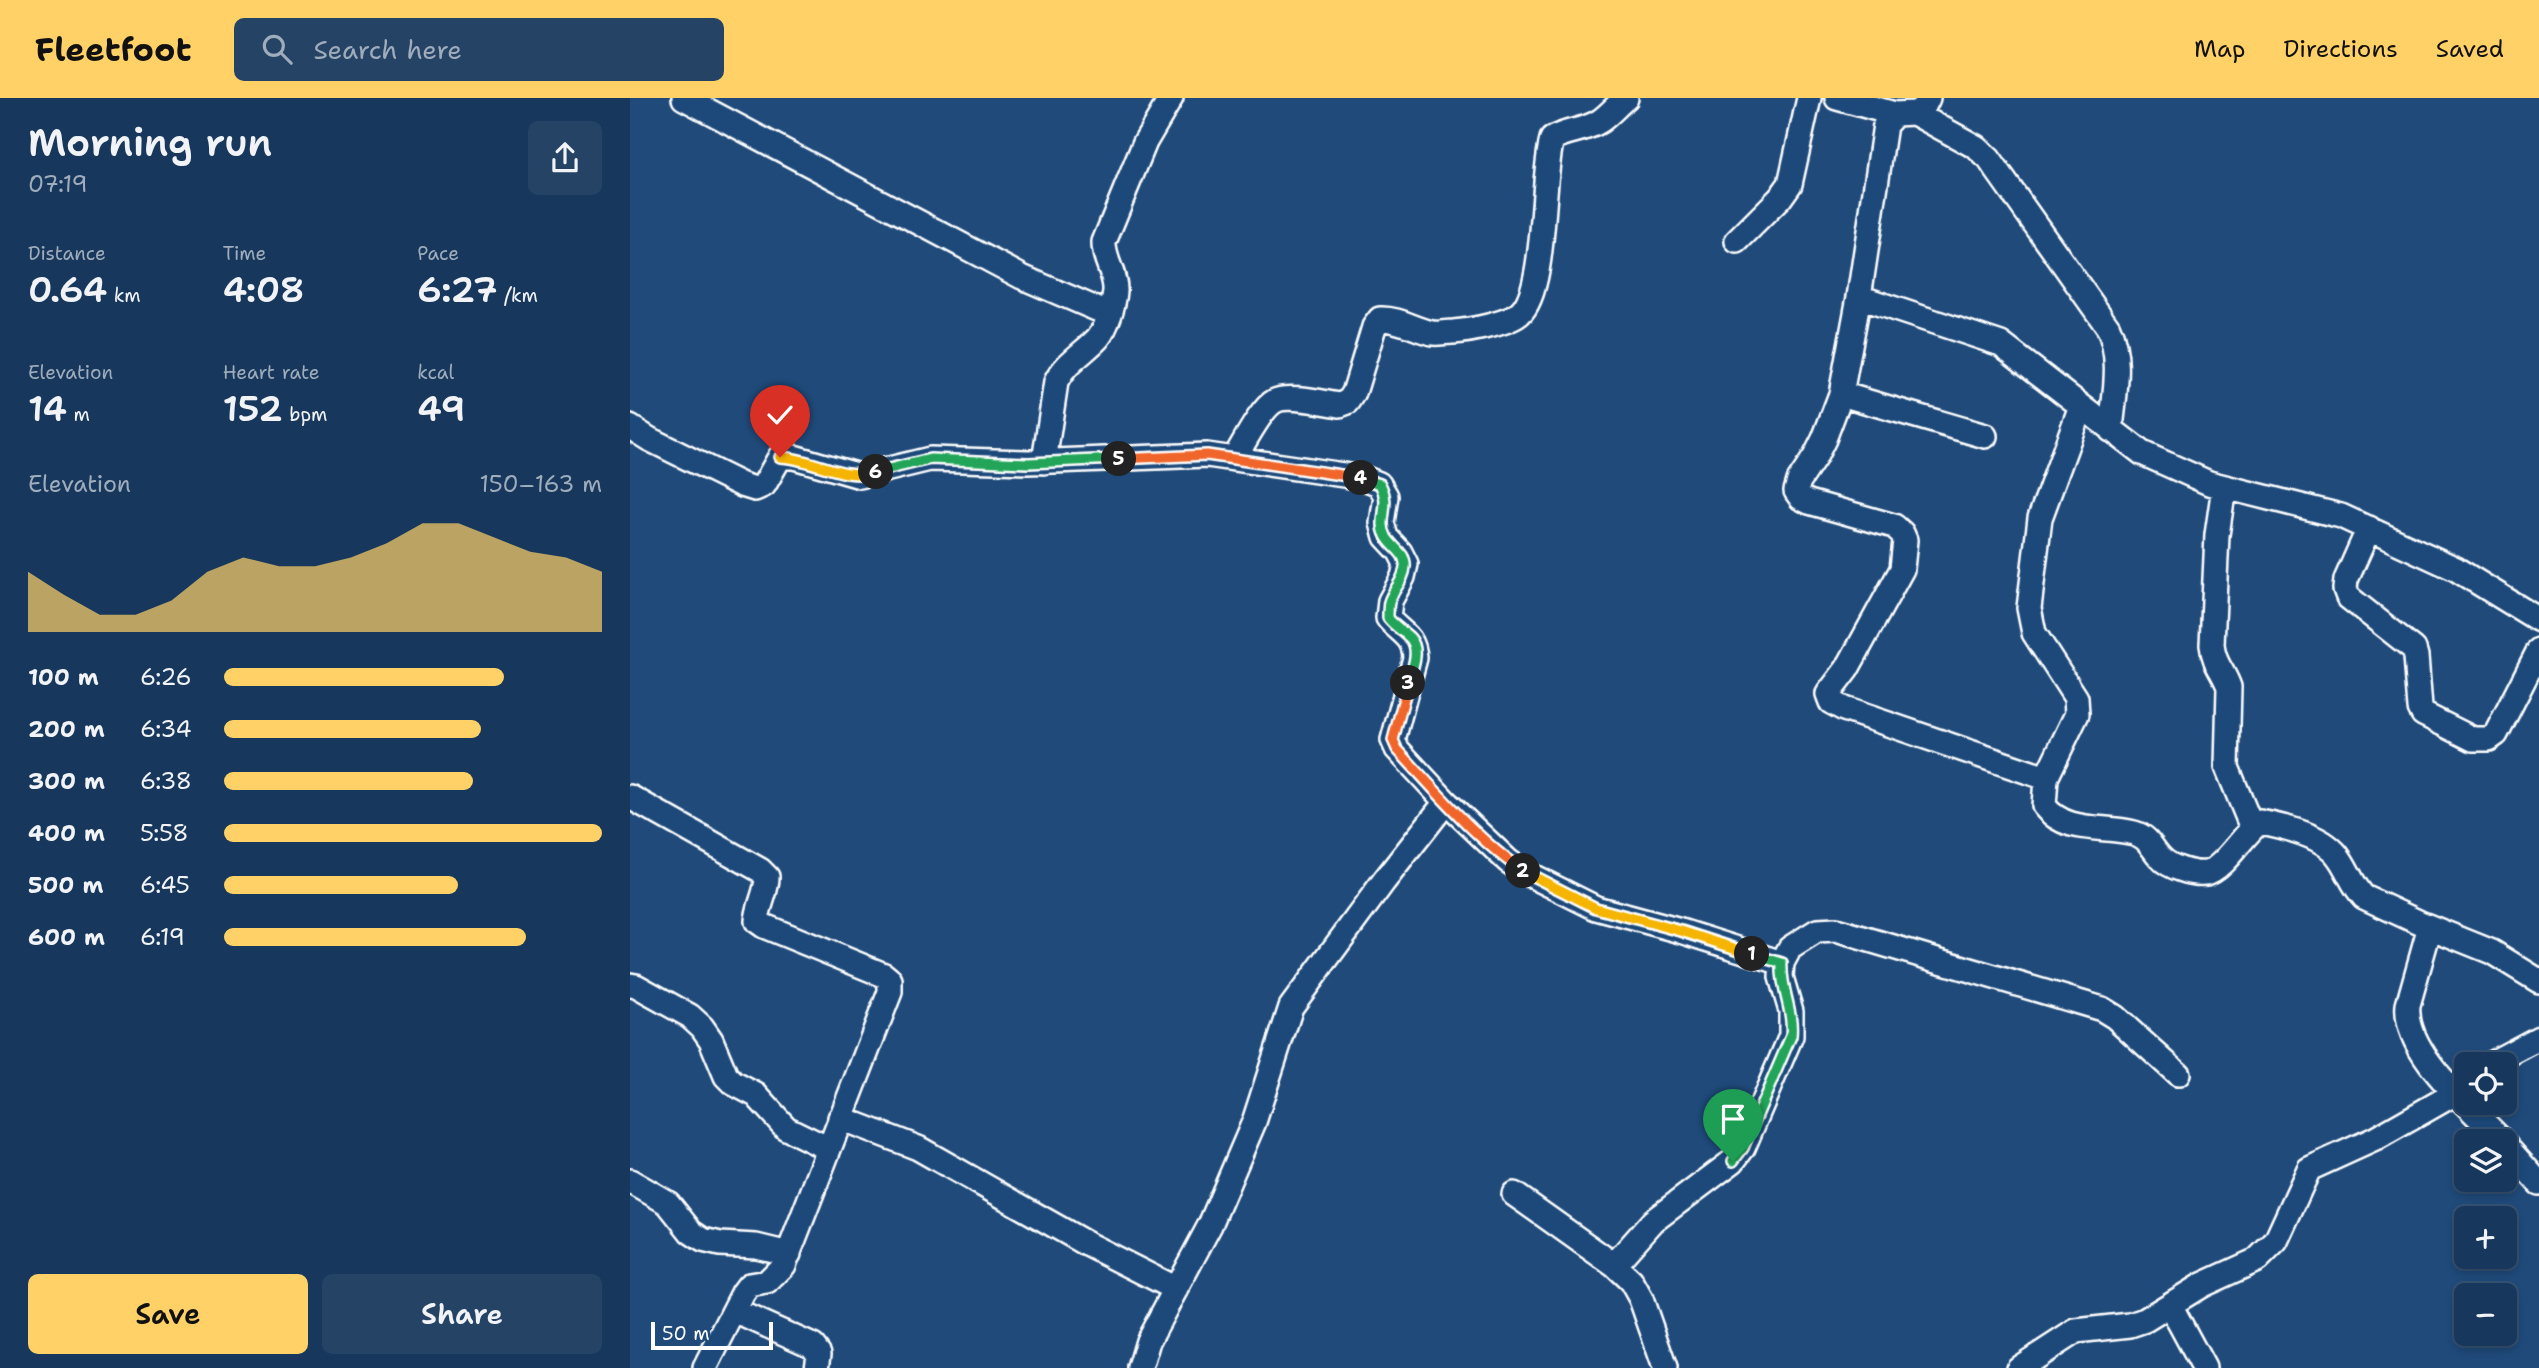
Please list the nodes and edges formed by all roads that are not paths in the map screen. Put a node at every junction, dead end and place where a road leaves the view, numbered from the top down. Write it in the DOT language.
graph roads {
  1 [pos="684,98"];
  2 [pos="1171,98"];
  3 [pos="1626,98"];
  4 [pos="1809,98"];
  5 [pos="1836,98"];
  6 [pos="1913,108"];
  7 [pos="1737,241"];
  8 [pos="1859,298"];
  9 [pos="1108,314"];
  10 [pos="1842,394"];
  11 [pos="2081,406"];
  12 [pos="630,427"];
  13 [pos="2111,430"];
  14 [pos="1985,436"];
  15 [pos="1234,459"];
  16 [pos="1044,462"];
  17 [pos="2224,487"];
  18 [pos="2369,528"];
  19 [pos="2539,620"];
  20 [pos="2539,650"];
  21 [pos="2046,778"];
  22 [pos="630,797"];
  23 [pos="1446,802"];
  24 [pos="2252,828"];
  25 [pos="2430,927"];
  26 [pos="1782,963"];
  27 [pos="2539,981"];
  28 [pos="630,985"];
  29 [pos="2539,1038"];
  30 [pos="2513,1052"];
  31 [pos="2178,1074"];
  32 [pos="2454,1085"];
  33 [pos="2454,1093"];
  34 [pos="2481,1115"];
  35 [pos="841,1118"];
  36 [pos="2492,1129"];
  37 [pos="829,1149"];
  38 [pos="2517,1158"];
  39 [pos="630,1181"];
  40 [pos="2539,1183"];
  41 [pos="1514,1194"];
  42 [pos="789,1254"];
  43 [pos="1614,1265"];
  44 [pos="1176,1289"];
  45 [pos="2170,1304"];
  46 [pos="734,1311"];
  47 [pos="705,1368"];
  48 [pos="817,1368"];
  49 [pos="1140,1368"];
  50 [pos="1665,1368"];
  51 [pos="2019,1368"];
  52 [pos="2204,1368"];
  1 -- 9 [label="street"];
  2 -- 9 [label="street"];
  3 -- 15 [label="street"];
  4 -- 7 [label="street"];
  5 -- 6 [label="street"];
  6 -- 8 [label="street"];
  6 -- 13 [label="street"];
  8 -- 10 [label="street"];
  8 -- 11 [label="street"];
  9 -- 16 [label="street"];
  10 -- 14 [label="street"];
  10 -- 21 [label="street"];
  11 -- 13 [label="street"];
  11 -- 21 [label="street"];
  12 -- 16 [label="street"];
  13 -- 17 [label="street"];
  15 -- 16 [label="street"];
  15 -- 23 [label="street"];
  17 -- 18 [label="street"];
  17 -- 24 [label="street"];
  18 -- 19 [label="street"];
  18 -- 20 [label="street"];
  21 -- 24 [label="street"];
  22 -- 35 [label="street"];
  23 -- 26 [label="street"];
  23 -- 44 [label="street"];
  24 -- 25 [label="street"];
  25 -- 27 [label="street"];
  25 -- 32 [label="street"];
  26 -- 31 [label="street"];
  26 -- 43 [label="street"];
  28 -- 37 [label="street"];
  29 -- 30 [label="street"];
  33 -- 45 [label="street"];
  34 -- 36 [label="street"];
  35 -- 37 [label="street"];
  35 -- 44 [label="street"];
  37 -- 42 [label="street"];
  38 -- 40 [label="street"];
  39 -- 42 [label="street"];
  41 -- 43 [label="street"];
  42 -- 46 [label="street"];
  43 -- 50 [label="street"];
  44 -- 49 [label="street"];
  45 -- 51 [label="street"];
  45 -- 52 [label="street"];
  46 -- 47 [label="street"];
  46 -- 48 [label="street"];
}
